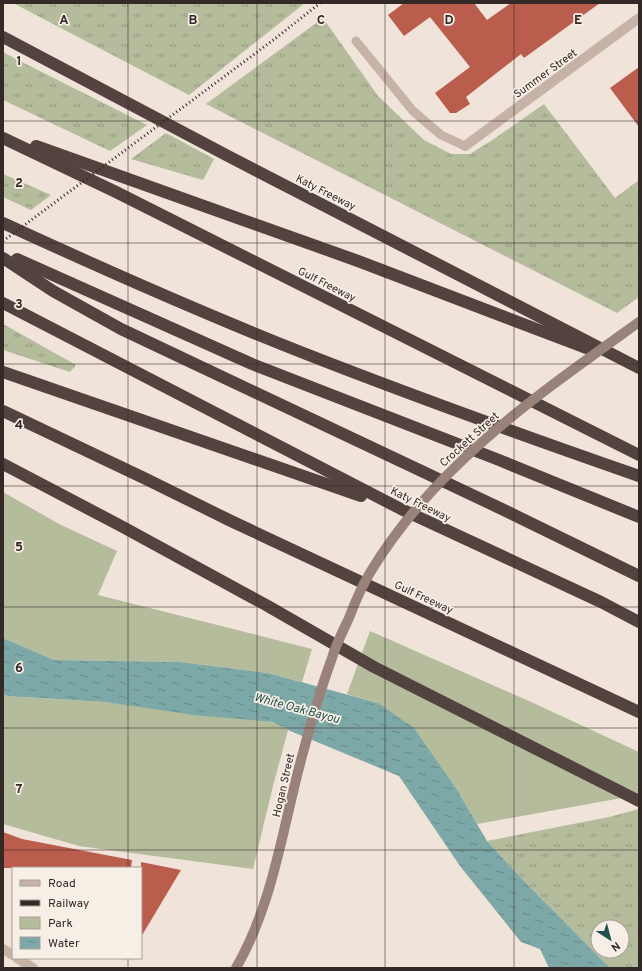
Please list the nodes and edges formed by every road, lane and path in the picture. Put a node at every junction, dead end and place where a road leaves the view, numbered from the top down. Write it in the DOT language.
graph roads {
  1 [pos="639,18"];
  2 [pos="3,36"];
  3 [pos="356,41"];
  4 [pos="3,134"];
  5 [pos="3,138"];
  6 [pos="465,146"];
  7 [pos="3,223"];
  8 [pos="3,253"];
  9 [pos="3,258"];
  10 [pos="3,304"];
  11 [pos="639,322"];
  12 [pos="639,369"];
  13 [pos="3,372"];
  14 [pos="3,410"];
  15 [pos="639,455"];
  16 [pos="3,464"];
  17 [pos="639,476"];
  18 [pos="401,509"];
  19 [pos="639,517"];
  20 [pos="639,576"];
  21 [pos="353,608"];
  22 [pos="639,622"];
  23 [pos="639,712"];
  24 [pos="639,801"];
  25 [pos="3,949"];
  26 [pos="12,954"];
  27 [pos="19,959"];
  28 [pos="34,968"];
  29 [pos="236,968"];
  1 -- 6 [label="street, Summer Street"];
  2 -- 12 [label="highway, Katy Freeway"];
  3 -- 6 [label="lane"];
  4 -- 12 [label="highway"];
  5 -- 15 [label="highway, Gulf Freeway"];
  7 -- 17 [label="highway"];
  8 -- 19 [label="highway"];
  9 -- 20 [label="highway"];
  10 -- 18 [label="highway, Katy Freeway"];
  11 -- 21 [label="main road, Crockett Street, bridge"];
  13 -- 18 [label="highway"];
  14 -- 23 [label="highway, Gulf Freeway"];
  16 -- 24 [label="highway"];
  18 -- 22 [label="highway, Katy Freeway"];
  21 -- 29 [label="main road, Hogan Street, bridge"];
  25 -- 26 [label="street"];
  27 -- 28 [label="street"];
}
